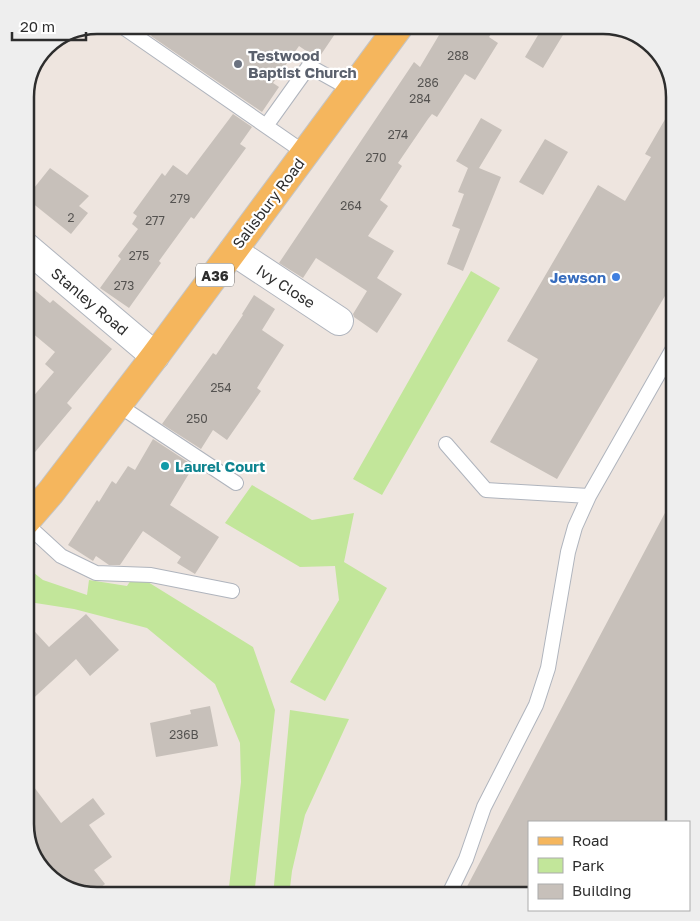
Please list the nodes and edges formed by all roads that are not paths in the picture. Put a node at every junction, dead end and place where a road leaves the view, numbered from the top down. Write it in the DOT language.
graph roads {
  1 [pos="133,34"];
  2 [pos="393,34"];
  3 [pos="352,90"];
  4 [pos="266,126"];
  5 [pos="305,153"];
  6 [pos="232,251"];
  7 [pos="34,259"];
  8 [pos="339,321"];
  9 [pos="155,356"];
  10 [pos="666,361"];
  11 [pos="118,405"];
  12 [pos="446,444"];
  13 [pos="236,483"];
  14 [pos="589,496"];
  15 [pos="34,512"];
  16 [pos="34,530"];
  17 [pos="232,591"];
  18 [pos="452,887"];
  1 -- 4 [label="lane"];
  2 -- 3 [label="main road, Salisbury Road / A36"];
  3 -- 4 [label="lane"];
  3 -- 5 [label="main road, Salisbury Road / A36"];
  4 -- 5 [label="lane"];
  5 -- 6 [label="main road, Salisbury Road / A36"];
  6 -- 8 [label="street, Ivy Close"];
  6 -- 9 [label="main road, Salisbury Road / A36"];
  7 -- 9 [label="street, Stanley Road"];
  9 -- 11 [label="main road, Salisbury Road / A36"];
  10 -- 14 [label="lane"];
  11 -- 13 [label="lane"];
  11 -- 15 [label="main road, Salisbury Road / A36"];
  12 -- 14 [label="lane"];
  14 -- 18 [label="lane"];
  16 -- 17 [label="lane"];
}
